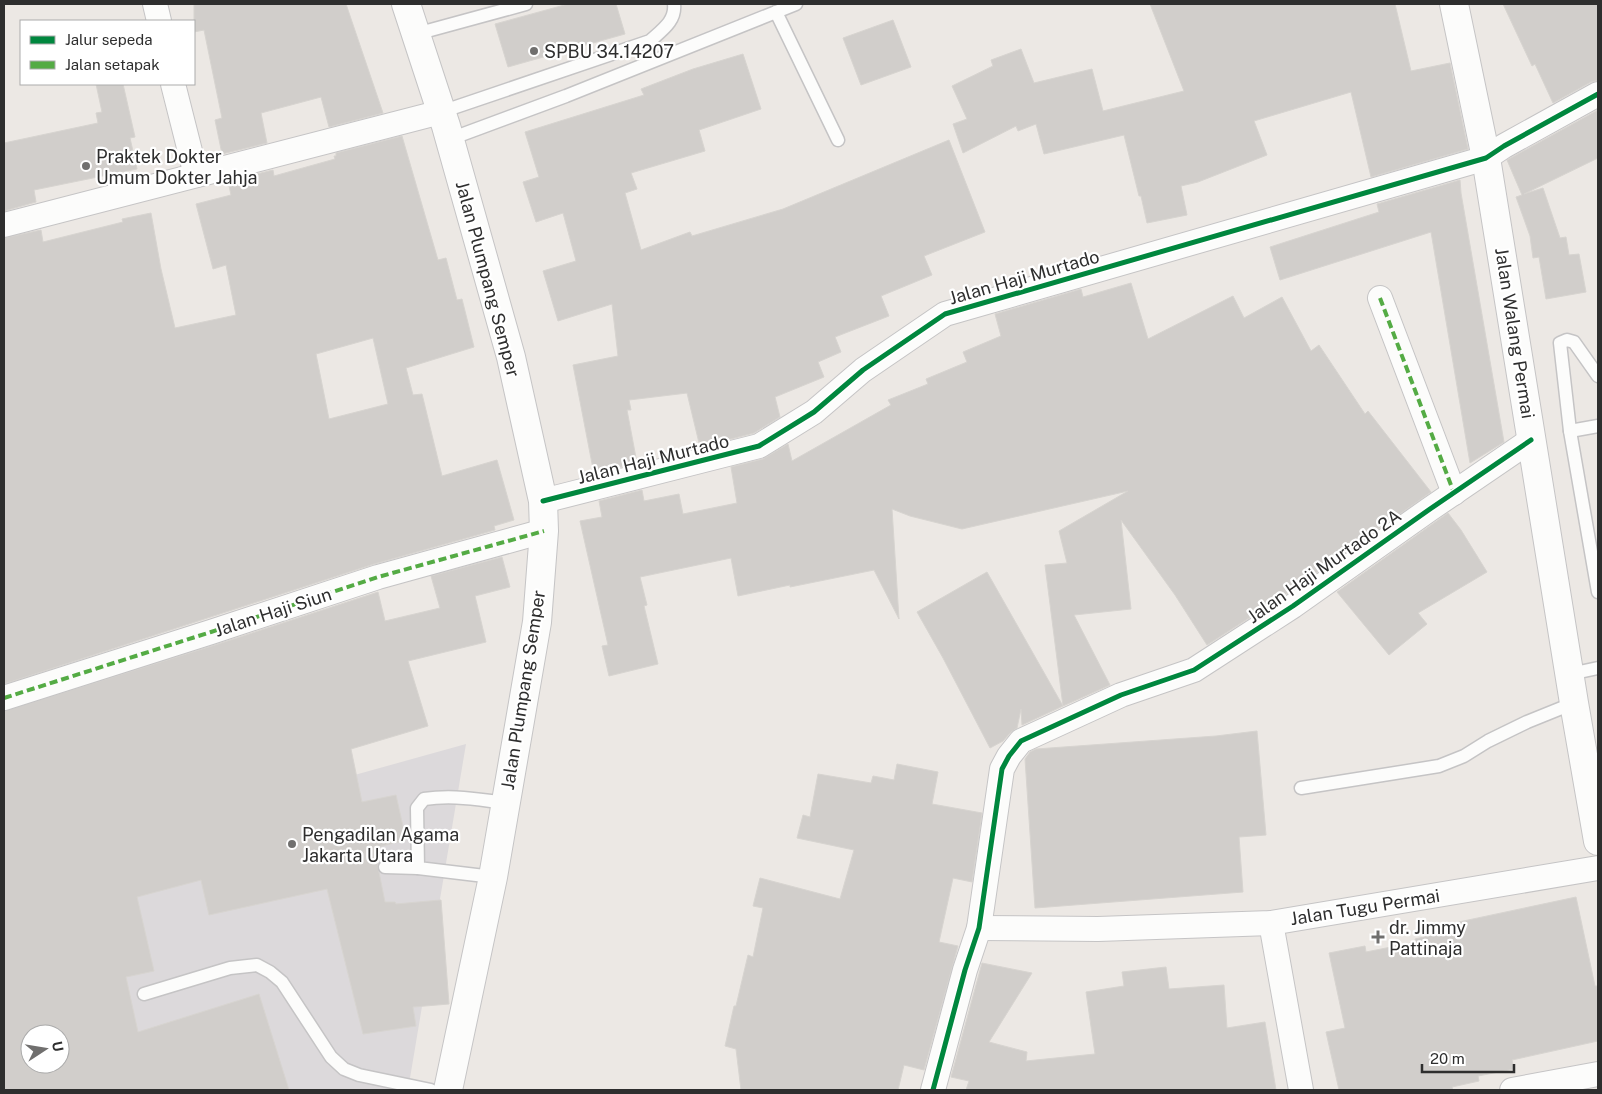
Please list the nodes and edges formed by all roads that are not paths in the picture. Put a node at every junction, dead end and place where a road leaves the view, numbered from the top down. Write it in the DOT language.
graph roads {
  1 [pos="154,4"];
  2 [pos="406,4"];
  3 [pos="526,4"];
  4 [pos="674,4"];
  5 [pos="796,4"];
  6 [pos="1454,4"];
  7 [pos="776,12"];
  8 [pos="159,20"];
  9 [pos="416,34"];
  10 [pos="174,85"];
  11 [pos="1598,94"];
  12 [pos="441,112"];
  13 [pos="450,139"];
  14 [pos="838,140"];
  15 [pos="1486,158"];
  16 [pos="196,175"];
  17 [pos="4,225"];
  18 [pos="1380,298"];
  19 [pos="1598,376"];
  20 [pos="1598,426"];
  21 [pos="1570,431"];
  22 [pos="1531,440"];
  23 [pos="1454,494"];
  24 [pos="543,502"];
  25 [pos="544,531"];
  26 [pos="1598,592"];
  27 [pos="1598,668"];
  28 [pos="1570,674"];
  29 [pos="4,698"];
  30 [pos="1574,703"];
  31 [pos="1300,788"];
  32 [pos="506,803"];
  33 [pos="1598,841"];
  34 [pos="384,867"];
  35 [pos="418,868"];
  36 [pos="1598,868"];
  37 [pos="493,877"];
  38 [pos="1271,923"];
  39 [pos="979,928"];
  40 [pos="144,994"];
  41 [pos="1598,1074"];
  42 [pos="431,1090"];
  43 [pos="448,1090"];
  44 [pos="933,1090"];
  45 [pos="1301,1090"];
  46 [pos="1512,1090"];
  1 -- 8 [label="street"];
  2 -- 9 [label="main road, Jalan Plumpang Semper"];
  3 -- 9 [label="lane"];
  4 -- 12 [label="lane"];
  5 -- 7 [label="lane"];
  6 -- 15 [label="main road, Jalan Walang Permai"];
  7 -- 13 [label="lane"];
  7 -- 14 [label="lane"];
  9 -- 12 [label="main road, Jalan Plumpang Semper"];
  10 -- 16 [label="street"];
  11 -- 15 [label="street, Jalan Haji Murtado"];
  12 -- 13 [label="main road, Jalan Plumpang Semper"];
  12 -- 16 [label="street"];
  13 -- 24 [label="main road, Jalan Plumpang Semper"];
  15 -- 22 [label="main road, Jalan Walang Permai"];
  15 -- 24 [label="street, Jalan Haji Murtado"];
  16 -- 17 [label="street"];
  18 -- 23 [label="street"];
  19 -- 21 [label="lane"];
  20 -- 21 [label="lane"];
  21 -- 26 [label="lane"];
  22 -- 23 [label="street, Jalan Haji Murtado 2A"];
  22 -- 28 [label="main road, Jalan Walang Permai"];
  23 -- 39 [label="street, Jalan Haji Murtado 2A"];
  24 -- 25 [label="main road, Jalan Plumpang Semper"];
  25 -- 29 [label="street, Jalan Haji Siun"];
  25 -- 32 [label="main road, Jalan Plumpang Semper"];
  27 -- 28 [label="lane"];
  28 -- 30 [label="main road, Jalan Walang Permai"];
  30 -- 31 [label="lane"];
  30 -- 33 [label="main road, Jalan Walang Permai"];
  32 -- 35 [label="lane"];
  32 -- 37 [label="main road, Jalan Plumpang Semper"];
  34 -- 35 [label="lane"];
  35 -- 37 [label="lane"];
  36 -- 38 [label="street, Jalan Tugu Permai"];
  37 -- 43 [label="main road, Jalan Plumpang Semper"];
  38 -- 39 [label="street"];
  38 -- 45 [label="street, Jalan Tugu Permai"];
  39 -- 44 [label="street, Jalan Haji Murtado 2A"];
  40 -- 42 [label="lane"];
  41 -- 46 [label="street"];
}
